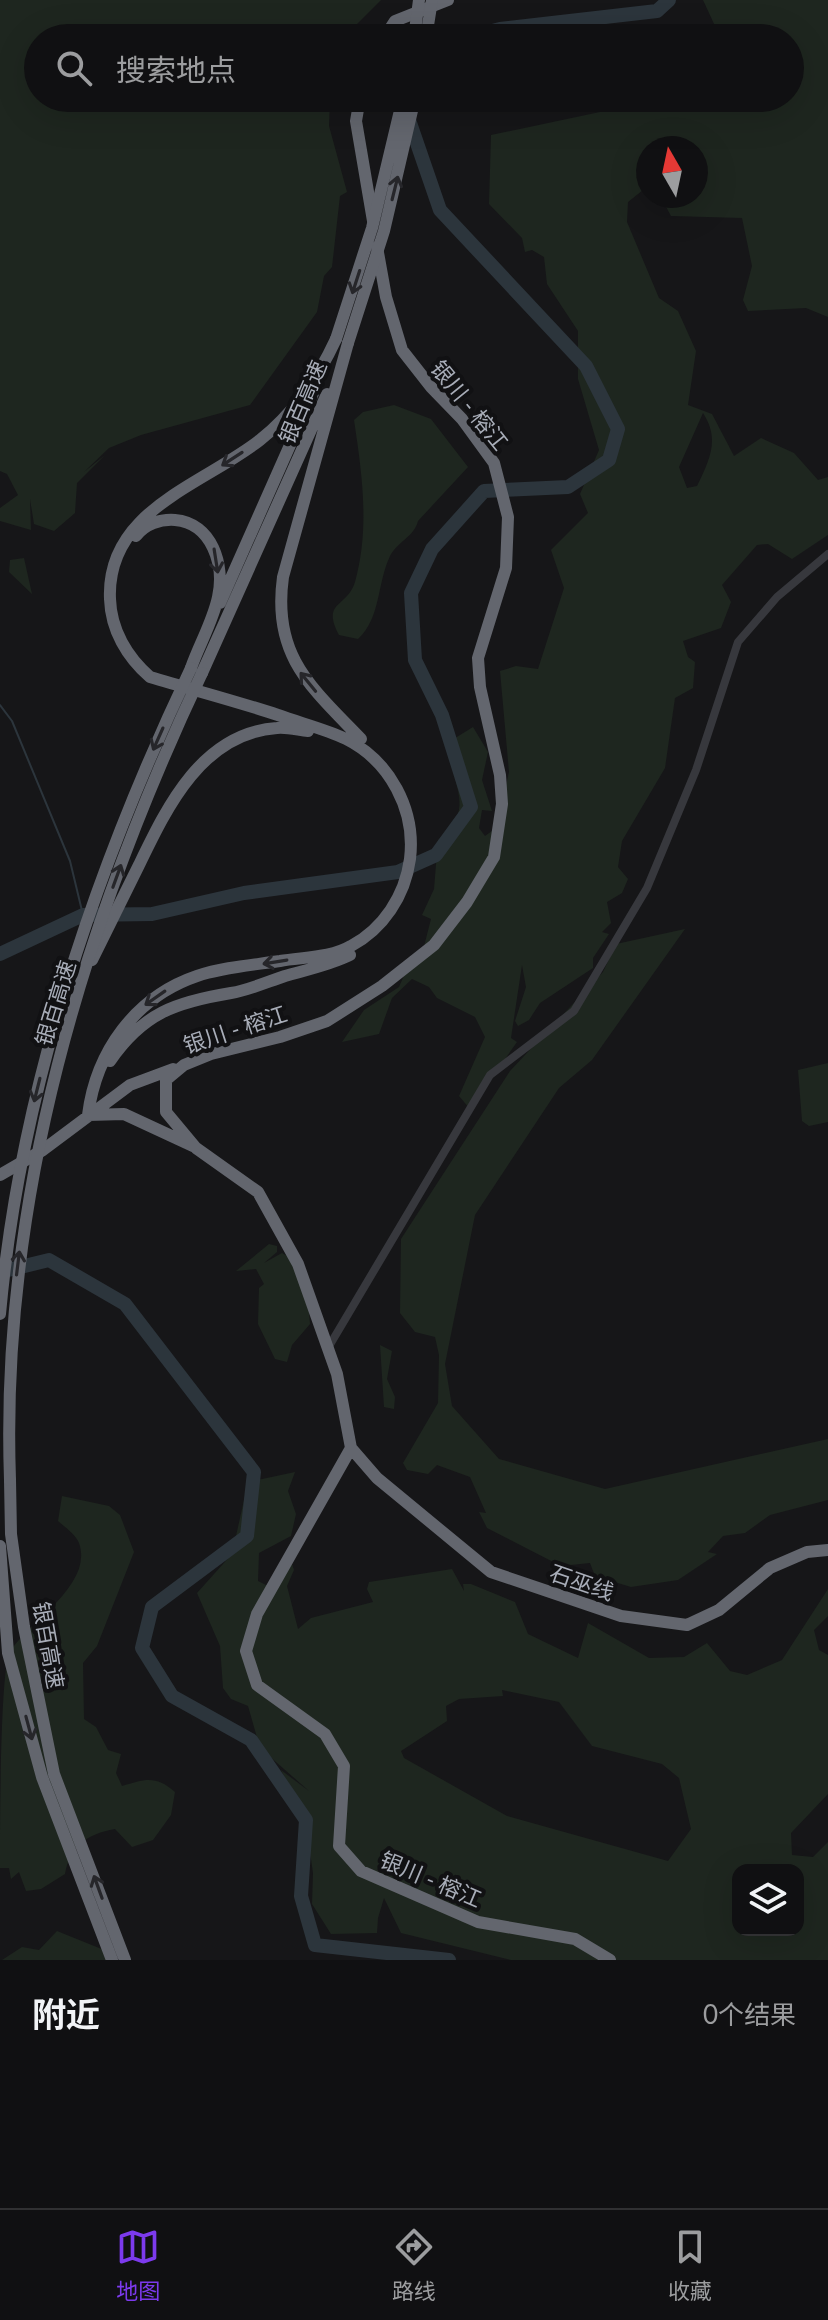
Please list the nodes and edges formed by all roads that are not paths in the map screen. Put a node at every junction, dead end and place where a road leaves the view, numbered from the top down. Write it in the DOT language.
graph roads {
  1 [pos="419,0"];
  2 [pos="432,0"];
  3 [pos="448,0"];
  4 [pos="393,24"];
  5 [pos="416,24"];
  6 [pos="428,24"];
  7 [pos="358,112"];
  8 [pos="400,112"];
  9 [pos="412,112"];
  10 [pos="342,341"];
  11 [pos="828,554"];
  12 [pos="196,670"];
  13 [pos="338,736"];
  14 [pos="361,739"];
  15 [pos="413,824"];
  16 [pos="408,885"];
  17 [pos="83,979"];
  18 [pos="184,1065"];
  19 [pos="88,1115"];
  20 [pos="196,1148"];
  21 [pos="0,1175"];
  22 [pos="0,1314"];
  23 [pos="328,1348"];
  24 [pos="351,1448"];
  25 [pos="0,1546"];
  26 [pos="828,1550"];
  27 [pos="112,1960"];
  28 [pos="125,1960"];
  29 [pos="610,1960"];
  1 -- 5 [label="highway, bridge"];
  2 -- 6 [label="highway, bridge"];
  3 -- 4 [label="highway"];
  7 -- 18 [label="highway, 银川 - 榕江"];
  8 -- 10 [label="highway, 银百高速, one-way, bridge"];
  10 -- 9 [label="highway, 银百高速, one-way, bridge"];
  10 -- 12 [label="highway, 银百高速"];
  10 -- 13 [label="highway, one-way"];
  14 -- 10 [label="highway, one-way"];
  11 -- 23 [label="street"];
  14 -- 12 [label="highway, one-way"];
  17 -- 12 [label="highway, 银百高速, one-way, bridge"];
  12 -- 22 [label="highway, 银百高速, one-way, bridge"];
  13 -- 15 [label="highway"];
  13 -- 17 [label="highway, bridge"];
  14 -- 15 [label="highway"];
  15 -- 16 [label="highway"];
  16 -- 19 [label="highway"];
  16 -- 19 [label="highway, one-way"];
  28 -- 17 [label="highway, 银百高速, one-way, bridge"];
  18 -- 19 [label="highway"];
  18 -- 20 [label="highway, 银川 - 榕江"];
  19 -- 20 [label="highway"];
  19 -- 21 [label="highway"];
  20 -- 23 [label="highway, 银川 - 榕江"];
  23 -- 24 [label="highway, 银川 - 榕江"];
  24 -- 26 [label="highway, 石巫线"];
  24 -- 29 [label="highway, 银川 - 榕江"];
  25 -- 27 [label="highway, 银百高速, one-way"];
}
